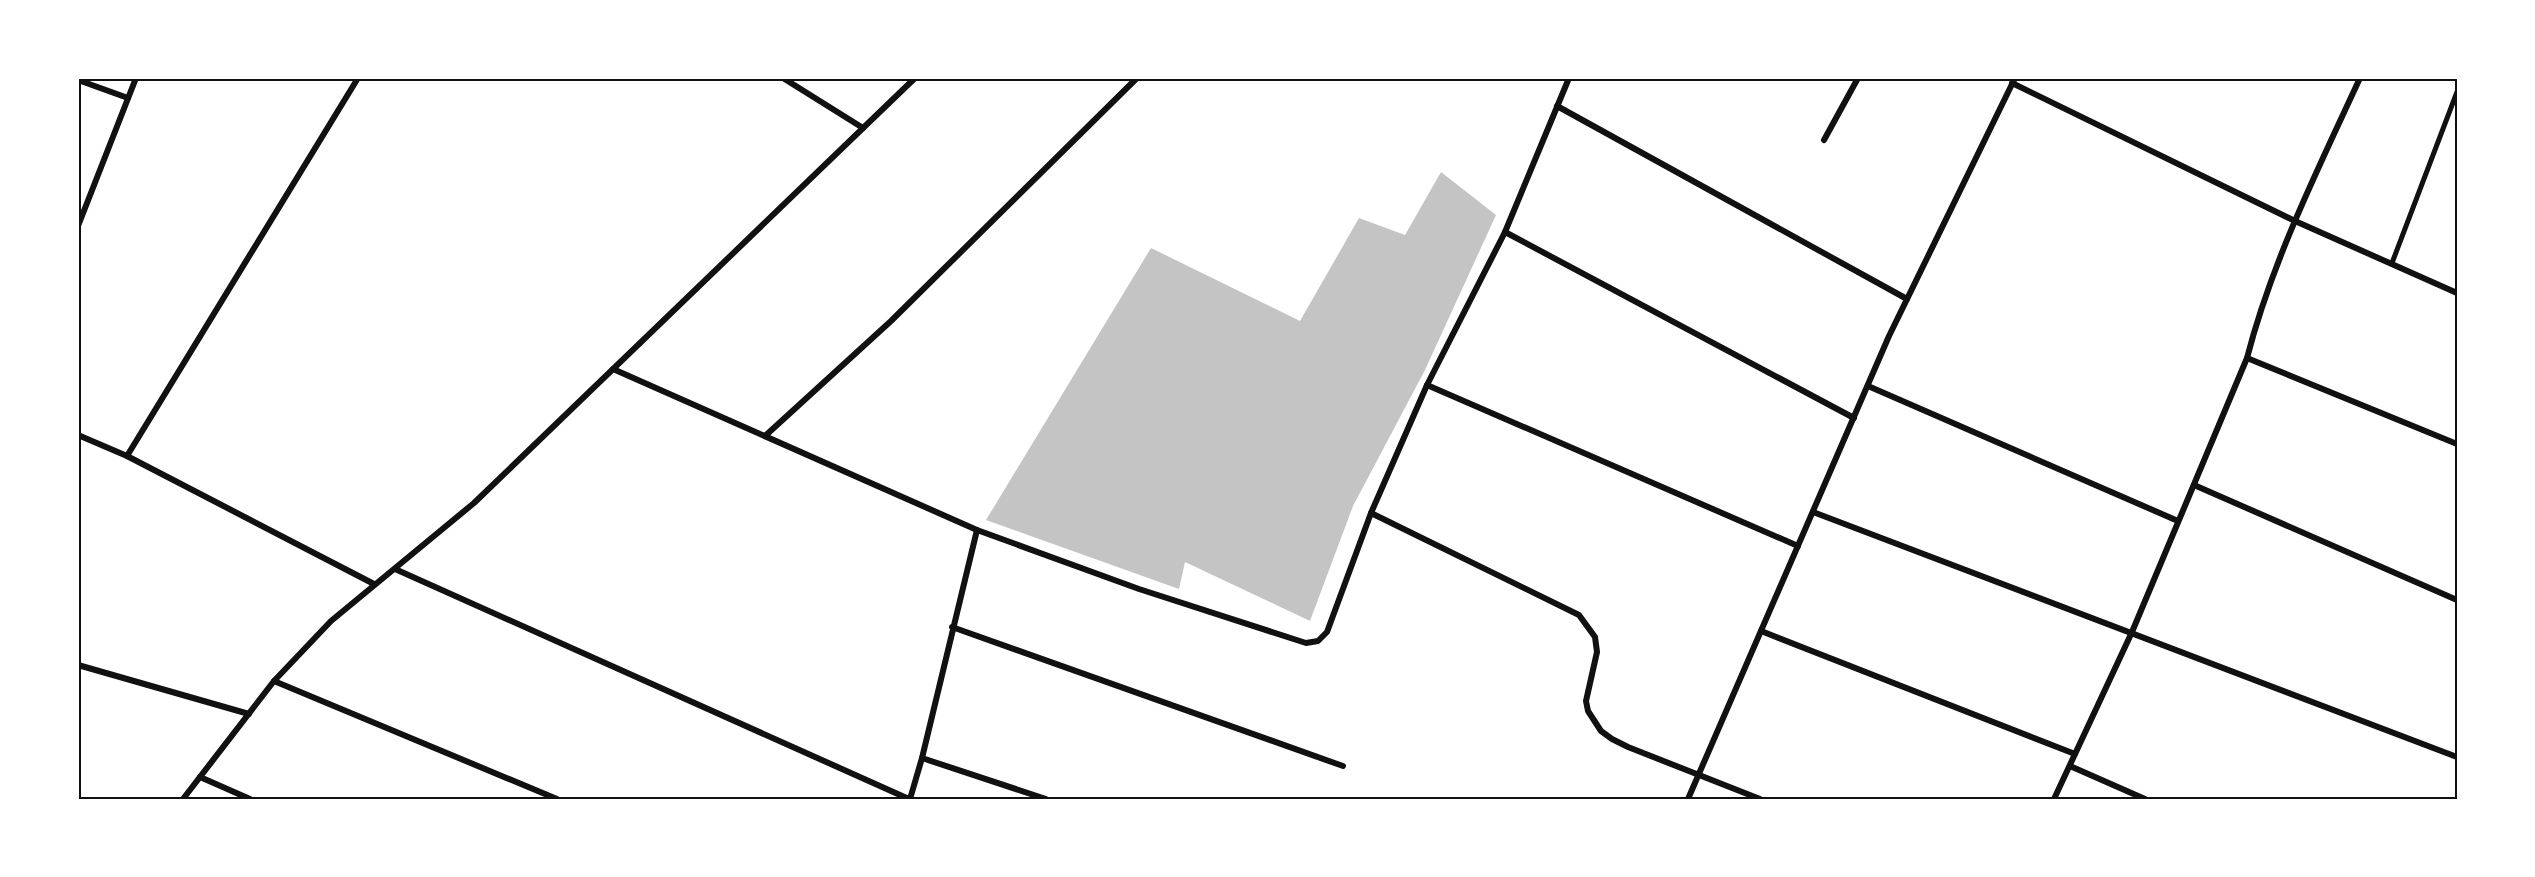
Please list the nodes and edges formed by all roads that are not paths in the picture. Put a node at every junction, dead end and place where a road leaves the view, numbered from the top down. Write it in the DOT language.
graph roads {
  1 [pos="136,78"];
  2 [pos="358,78"];
  3 [pos="783,78"];
  4 [pos="915,78"];
  5 [pos="1137,78"];
  6 [pos="1569,78"];
  7 [pos="1858,78"];
  8 [pos="2360,78"];
  9 [pos="78,80"];
  10 [pos="2014,81"];
  11 [pos="2457,92"];
  12 [pos="128,98"];
  13 [pos="1557,106"];
  14 [pos="863,128"];
  15 [pos="1824,140"];
  16 [pos="2295,221"];
  17 [pos="78,224"];
  18 [pos="1504,232"];
  19 [pos="2392,264"];
  20 [pos="2457,293"];
  21 [pos="1907,298"];
  22 [pos="2247,358"];
  23 [pos="613,369"];
  24 [pos="1427,386"];
  25 [pos="1868,386"];
  26 [pos="1854,418"];
  27 [pos="78,435"];
  28 [pos="765,436"];
  29 [pos="2457,444"];
  30 [pos="127,456"];
  31 [pos="2194,485"];
  32 [pos="1813,512"];
  33 [pos="1371,513"];
  34 [pos="2178,521"];
  35 [pos="976,530"];
  36 [pos="1798,546"];
  37 [pos="395,569"];
  38 [pos="374,584"];
  39 [pos="2457,600"];
  40 [pos="952,627"];
  41 [pos="1761,631"];
  42 [pos="2132,632"];
  43 [pos="78,665"];
  44 [pos="274,681"];
  45 [pos="249,714"];
  46 [pos="2074,754"];
  47 [pos="2457,757"];
  48 [pos="922,758"];
  49 [pos="1343,766"];
  50 [pos="2070,766"];
  51 [pos="1699,774"];
  52 [pos="200,777"];
  53 [pos="183,799"];
  54 [pos="250,799"];
  55 [pos="557,799"];
  56 [pos="909,799"];
  57 [pos="1046,799"];
  58 [pos="1688,799"];
  59 [pos="1760,799"];
  60 [pos="2054,799"];
  61 [pos="2145,799"];
  1 -- 12 [label="street"];
  2 -- 30 [label="street"];
  3 -- 14 [label="street"];
  4 -- 14 [label="street"];
  5 -- 28 [label="street"];
  6 -- 13 [label="street"];
  7 -- 15 [label="street"];
  8 -- 16 [label="street"];
  9 -- 12 [label="street"];
  10 -- 16 [label="street"];
  10 -- 21 [label="street"];
  11 -- 19 [label="street"];
  12 -- 17 [label="street"];
  13 -- 18 [label="street"];
  13 -- 21 [label="street"];
  14 -- 23 [label="street"];
  16 -- 19 [label="street"];
  16 -- 22 [label="street"];
  18 -- 24 [label="street"];
  18 -- 26 [label="street"];
  19 -- 20 [label="street"];
  21 -- 25 [label="street"];
  22 -- 29 [label="street"];
  22 -- 31 [label="street"];
  23 -- 28 [label="street"];
  23 -- 37 [label="street"];
  24 -- 33 [label="street"];
  24 -- 36 [label="street"];
  25 -- 26 [label="street"];
  25 -- 34 [label="street"];
  26 -- 32 [label="street"];
  27 -- 30 [label="street"];
  28 -- 35 [label="street"];
  30 -- 38 [label="street"];
  31 -- 34 [label="street"];
  31 -- 39 [label="street"];
  32 -- 36 [label="street"];
  32 -- 42 [label="street"];
  33 -- 35 [label="street"];
  33 -- 51 [label="street"];
  34 -- 42 [label="street"];
  35 -- 40 [label="street"];
  36 -- 41 [label="street"];
  37 -- 38 [label="street"];
  37 -- 56 [label="street"];
  38 -- 44 [label="street"];
  40 -- 48 [label="street"];
  40 -- 49 [label="street"];
  41 -- 46 [label="street"];
  41 -- 51 [label="street"];
  42 -- 46 [label="street"];
  42 -- 47 [label="street"];
  43 -- 45 [label="street"];
  44 -- 45 [label="street"];
  44 -- 55 [label="street"];
  45 -- 52 [label="street"];
  46 -- 50 [label="street"];
  48 -- 56 [label="street"];
  48 -- 57 [label="street"];
  50 -- 60 [label="street"];
  50 -- 61 [label="street"];
  51 -- 58 [label="street"];
  51 -- 59 [label="street"];
  52 -- 53 [label="street"];
  52 -- 54 [label="street"];
}
